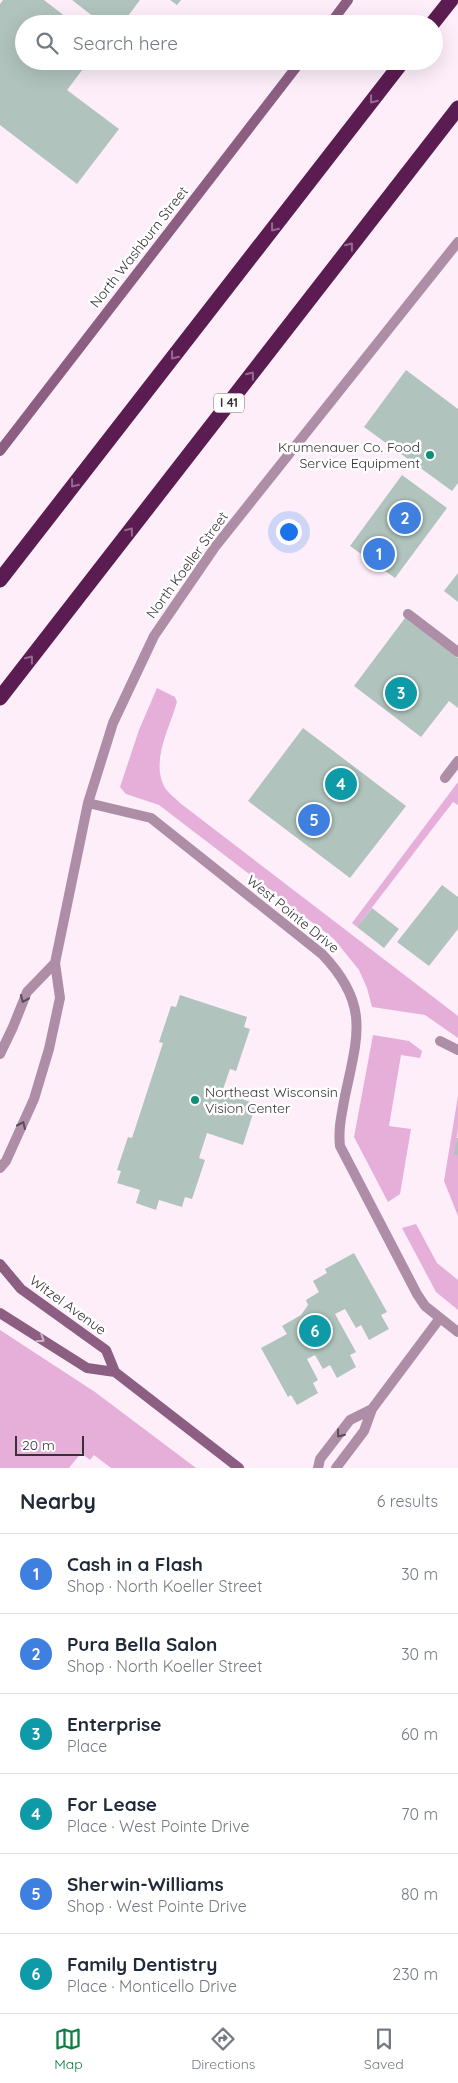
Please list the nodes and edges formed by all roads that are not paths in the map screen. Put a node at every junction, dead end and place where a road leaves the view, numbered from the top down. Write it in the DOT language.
graph roads {
  1 [pos="348,0"];
  2 [pos="451,0"];
  3 [pos="337,15"];
  4 [pos="439,15"];
  5 [pos="293,70"];
  6 [pos="396,70"];
  7 [pos="458,108"];
  8 [pos="458,242"];
  9 [pos="0,451"];
  10 [pos="0,580"];
  11 [pos="408,614"];
  12 [pos="458,652"];
  13 [pos="0,698"];
  14 [pos="458,761"];
  15 [pos="445,778"];
  16 [pos="88,803"];
  17 [pos="55,963"];
  18 [pos="440,1041"];
  19 [pos="458,1050"];
  20 [pos="0,1054"];
  21 [pos="0,1168"];
  22 [pos="0,1264"];
  23 [pos="0,1313"];
  24 [pos="440,1318"];
  25 [pos="458,1332"];
  26 [pos="115,1372"];
  27 [pos="372,1409"];
  28 [pos="239,1468"];
  29 [pos="318,1468"];
  30 [pos="336,1468"];
  1 -- 3 [label="street"];
  2 -- 4 [label="highway"];
  5 -- 9 [label="street, North Washburn Street"];
  6 -- 10 [label="highway, one-way"];
  13 -- 7 [label="highway, I 41, one-way"];
  8 -- 16 [label="street, North Koeller Street"];
  11 -- 12 [label="street"];
  14 -- 15 [label="street"];
  16 -- 17 [label="street, North Koeller Street"];
  16 -- 24 [label="street, West Pointe Drive"];
  17 -- 20 [label="street, one-way"];
  21 -- 17 [label="street, North Koeller Street, one-way"];
  18 -- 19 [label="street"];
  22 -- 26 [label="street, Witzel Avenue"];
  23 -- 26 [label="street, Witzel Avenue, one-way"];
  24 -- 25 [label="street, West Pointe Drive"];
  24 -- 27 [label="street"];
  26 -- 28 [label="street, Witzel Avenue"];
  27 -- 29 [label="street, one-way"];
  27 -- 30 [label="street"];
}
